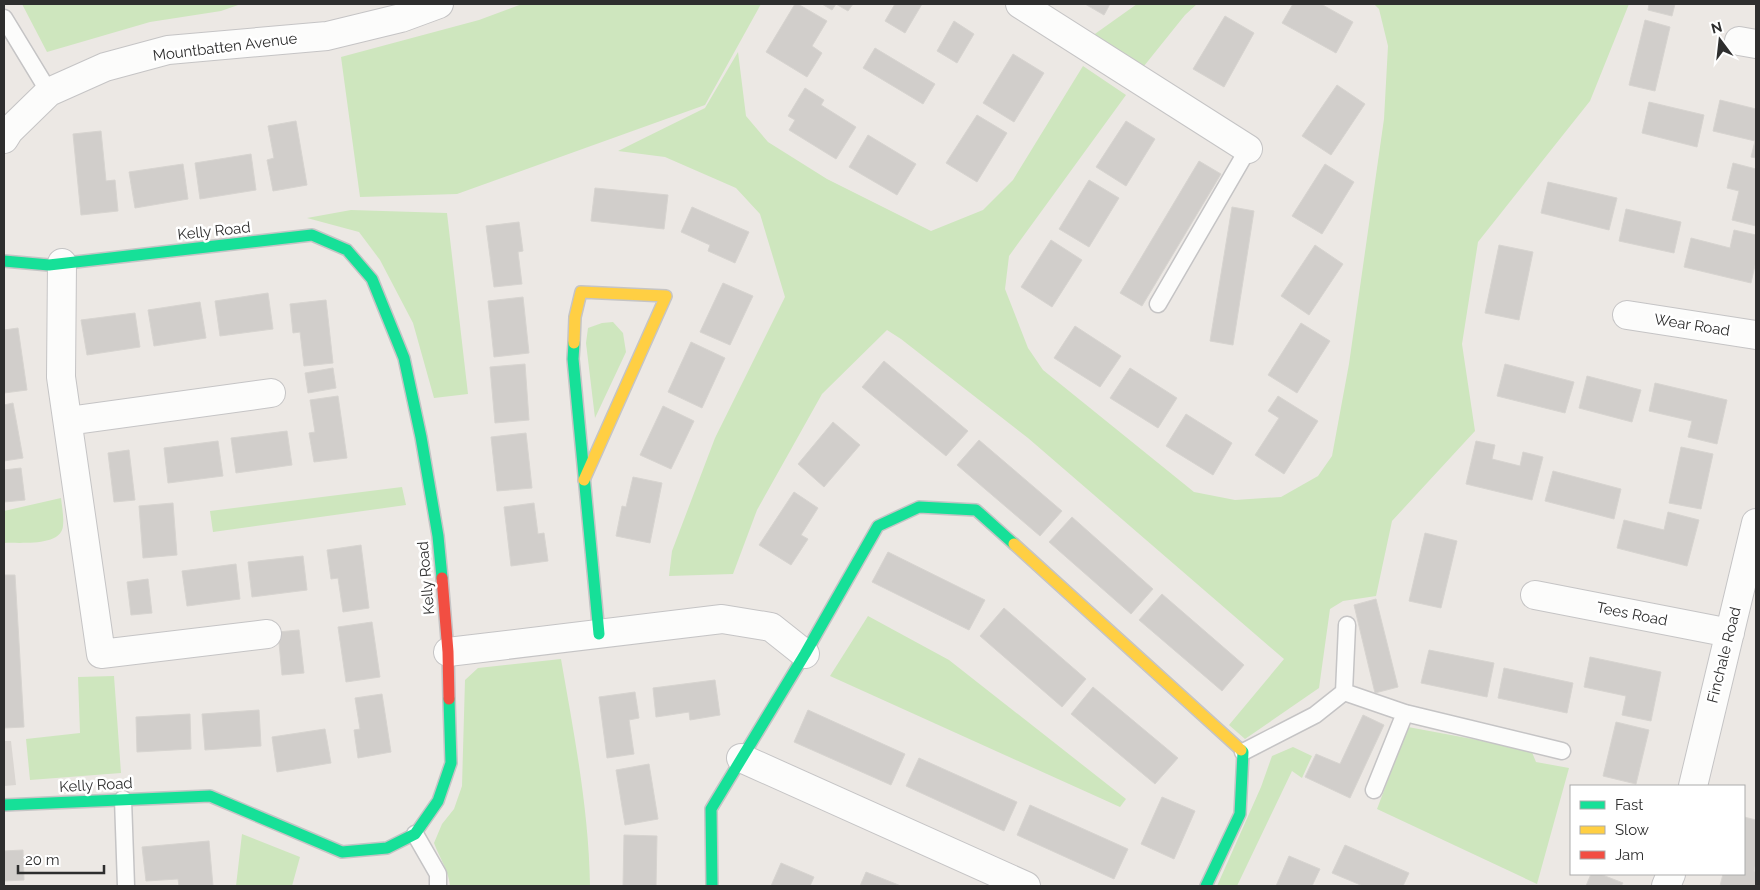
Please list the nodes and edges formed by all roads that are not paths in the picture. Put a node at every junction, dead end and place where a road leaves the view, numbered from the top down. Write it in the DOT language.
graph roads {
  1 [pos="439,4"];
  2 [pos="1020,4"];
  3 [pos="4,18"];
  4 [pos="49,92"];
  5 [pos="4,138"];
  6 [pos="1248,149"];
  7 [pos="4,261"];
  8 [pos="62,263"];
  9 [pos="1158,304"];
  10 [pos="1627,315"];
  11 [pos="1756,335"];
  12 [pos="271,393"];
  13 [pos="68,421"];
  14 [pos="584,480"];
  15 [pos="1756,523"];
  16 [pos="1535,595"];
  17 [pos="1347,625"];
  18 [pos="1730,633"];
  19 [pos="266,634"];
  20 [pos="599,634"];
  21 [pos="448,652"];
  22 [pos="805,654"];
  23 [pos="1344,692"];
  24 [pos="1405,714"];
  25 [pos="1562,751"];
  26 [pos="1243,752"];
  27 [pos="741,758"];
  28 [pos="1693,785"];
  29 [pos="1374,790"];
  30 [pos="123,798"];
  31 [pos="4,806"];
  32 [pos="415,834"];
  33 [pos="126,886"];
  34 [pos="438,886"];
  35 [pos="712,886"];
  36 [pos="1026,886"];
  37 [pos="1206,886"];
  1 -- 4 [label="street, Mountbatten Avenue"];
  2 -- 6 [label="street"];
  3 -- 4 [label="lane"];
  4 -- 5 [label="street, Mountbatten Avenue"];
  6 -- 9 [label="lane"];
  7 -- 8 [label="street, Kelly Road"];
  8 -- 13 [label="street"];
  8 -- 21 [label="street, Kelly Road"];
  10 -- 11 [label="street, Wear Road"];
  12 -- 13 [label="street"];
  13 -- 19 [label="street"];
  14 -- 14 [label="street"];
  14 -- 20 [label="street"];
  15 -- 18 [label="street, Finchale Road"];
  16 -- 18 [label="street, Tees Road"];
  17 -- 23 [label="lane"];
  18 -- 28 [label="street, Finchale Road"];
  20 -- 21 [label="street"];
  20 -- 22 [label="street"];
  21 -- 32 [label="street, Kelly Road"];
  22 -- 26 [label="street"];
  22 -- 27 [label="street"];
  23 -- 24 [label="lane"];
  23 -- 26 [label="lane"];
  24 -- 25 [label="lane"];
  24 -- 29 [label="lane"];
  26 -- 37 [label="street"];
  27 -- 35 [label="street"];
  27 -- 36 [label="street"];
  30 -- 31 [label="street, Kelly Road"];
  30 -- 32 [label="street, Kelly Road"];
  30 -- 33 [label="lane"];
  32 -- 34 [label="lane"];
}
